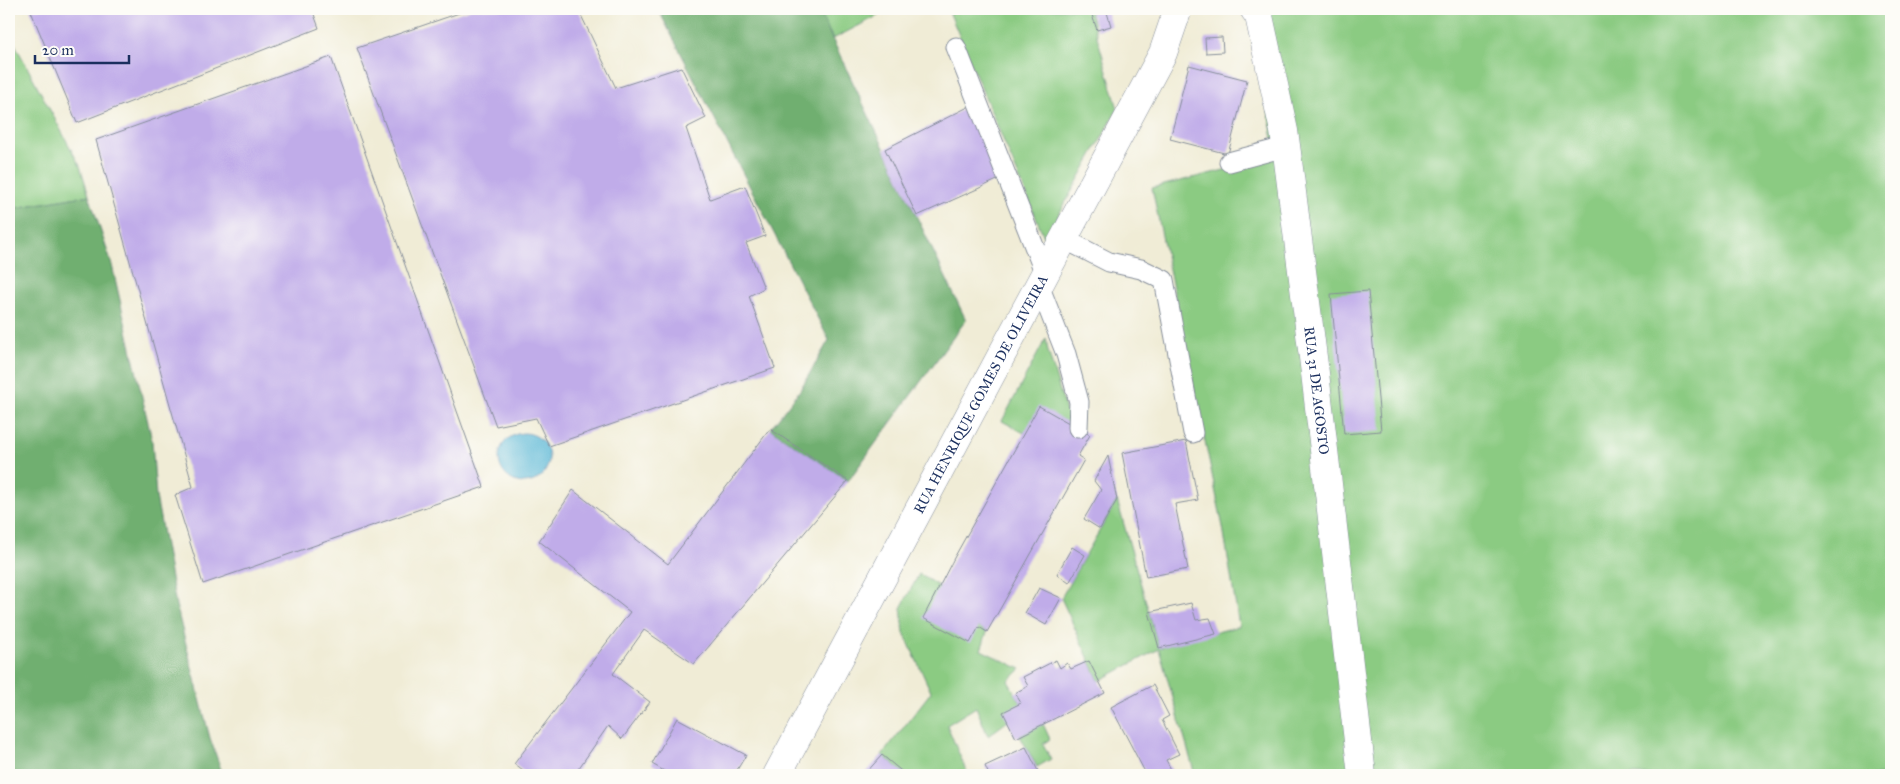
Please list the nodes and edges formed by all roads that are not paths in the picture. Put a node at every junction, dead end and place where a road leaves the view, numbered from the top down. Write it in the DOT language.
graph roads {
  1 [pos="1178,9"];
  2 [pos="1254,9"];
  3 [pos="956,47"];
  4 [pos="1286,147"];
  5 [pos="1229,162"];
  6 [pos="1064,239"];
  7 [pos="1042,280"];
  8 [pos="1078,428"];
  9 [pos="1193,433"];
  10 [pos="1354,772"];
  11 [pos="777,775"];
  1 -- 6 [label="street, RUA HENRIQUE GOMES DE OLIVEIRA"];
  2 -- 4 [label="street, RUA 31 DE AGOSTO"];
  3 -- 7 [label="lane"];
  4 -- 5 [label="lane"];
  4 -- 10 [label="street, RUA 31 DE AGOSTO"];
  6 -- 7 [label="street, RUA HENRIQUE GOMES DE OLIVEIRA"];
  6 -- 9 [label="lane"];
  7 -- 8 [label="lane"];
  7 -- 11 [label="street, RUA HENRIQUE GOMES DE OLIVEIRA"];
}
